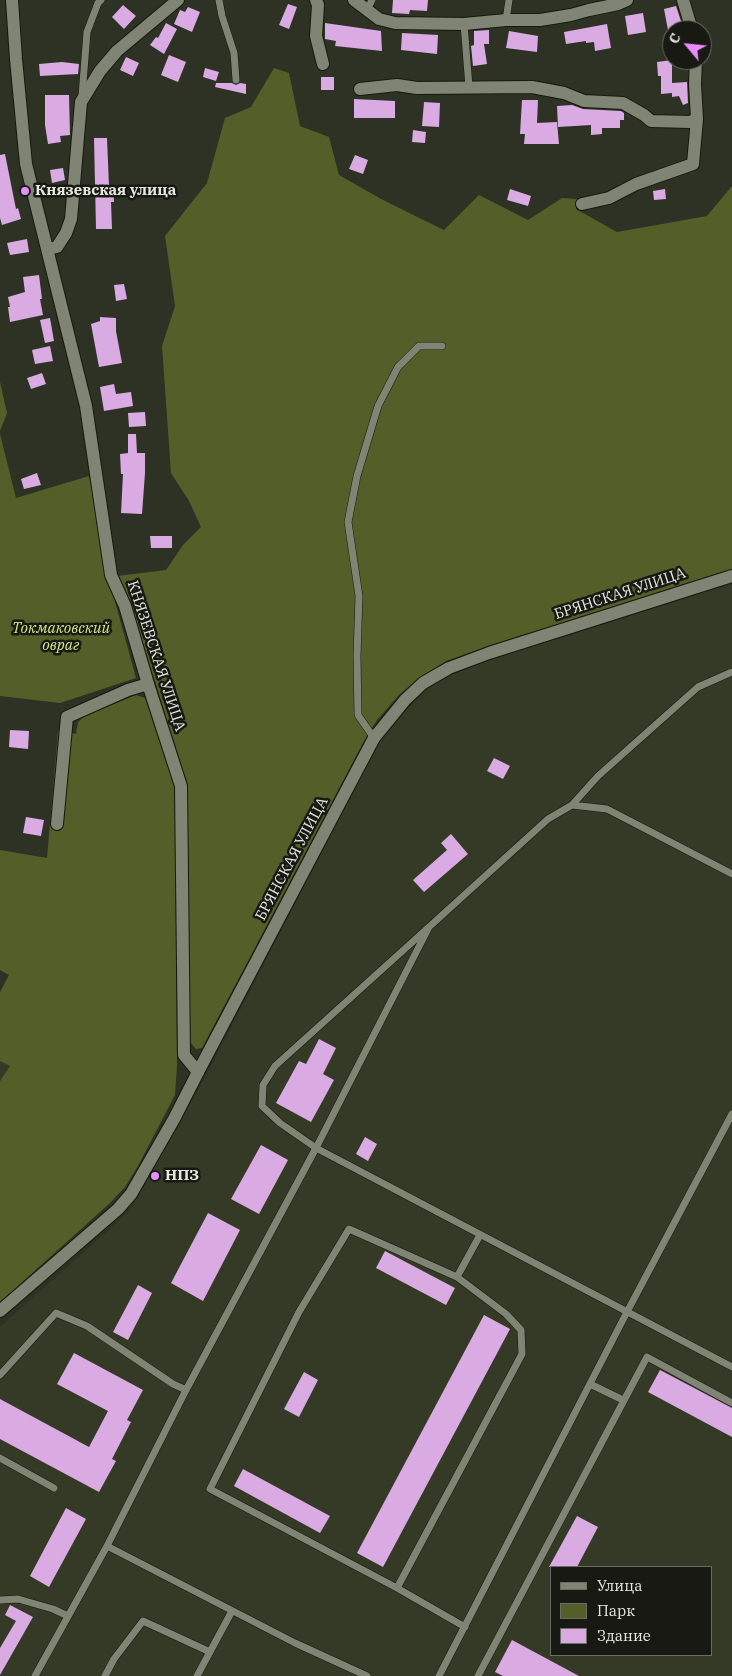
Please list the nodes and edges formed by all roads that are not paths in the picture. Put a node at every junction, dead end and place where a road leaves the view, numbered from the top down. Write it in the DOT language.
graph roads {
  1 [pos="12,0"];
  2 [pos="101,0"];
  3 [pos="178,0"];
  4 [pos="219,0"];
  5 [pos="316,0"];
  6 [pos="354,0"];
  7 [pos="509,0"];
  8 [pos="627,0"];
  9 [pos="683,0"];
  10 [pos="370,5"];
  11 [pos="506,20"];
  12 [pos="689,20"];
  13 [pos="464,24"];
  14 [pos="322,64"];
  15 [pos="696,70"];
  16 [pos="236,80"];
  17 [pos="469,87"];
  18 [pos="360,89"];
  19 [pos="82,102"];
  20 [pos="697,118"];
  21 [pos="582,204"];
  22 [pos="48,249"];
  23 [pos="442,346"];
  24 [pos="732,576"];
  25 [pos="732,672"];
  26 [pos="148,684"];
  27 [pos="374,738"];
  28 [pos="572,805"];
  29 [pos="57,824"];
  30 [pos="732,874"];
  31 [pos="429,927"];
  32 [pos="198,1072"];
  33 [pos="732,1114"];
  34 [pos="316,1148"];
  35 [pos="480,1235"];
  36 [pos="458,1277"];
  37 [pos="0,1311"];
  38 [pos="627,1312"];
  39 [pos="732,1367"];
  40 [pos="0,1375"];
  41 [pos="590,1384"];
  42 [pos="186,1390"];
  43 [pos="623,1400"];
  44 [pos="732,1403"];
  45 [pos="0,1458"];
  46 [pos="54,1488"];
  47 [pos="107,1546"];
  48 [pos="397,1588"];
  49 [pos="0,1600"];
  50 [pos="232,1611"];
  51 [pos="68,1616"];
  52 [pos="465,1627"];
  53 [pos="210,1652"];
  54 [pos="35,1676"];
  55 [pos="105,1676"];
  56 [pos="197,1676"];
  57 [pos="368,1676"];
  58 [pos="439,1676"];
  59 [pos="478,1676"];
  1 -- 22 [label="street, КНЯЗЕВСКАЯ УЛИЦА"];
  2 -- 19 [label="lane"];
  3 -- 19 [label="street"];
  4 -- 16 [label="lane"];
  5 -- 14 [label="street"];
  6 -- 10 [label="street"];
  7 -- 11 [label="lane"];
  8 -- 11 [label="street"];
  9 -- 12 [label="street"];
  10 -- 13 [label="street"];
  11 -- 13 [label="street"];
  13 -- 17 [label="lane"];
  15 -- 20 [label="street"];
  17 -- 18 [label="street"];
  17 -- 20 [label="street"];
  19 -- 22 [label="street"];
  20 -- 21 [label="street"];
  22 -- 26 [label="street, КНЯЗЕВСКАЯ УЛИЦА"];
  23 -- 27 [label="lane"];
  24 -- 27 [label="street, БРЯНСКАЯ УЛИЦА"];
  25 -- 28 [label="lane"];
  26 -- 29 [label="street"];
  26 -- 32 [label="street, КНЯЗЕВСКАЯ УЛИЦА"];
  27 -- 32 [label="street, БРЯНСКАЯ УЛИЦА"];
  28 -- 30 [label="lane"];
  28 -- 31 [label="lane"];
  31 -- 34 [label="lane"];
  31 -- 34 [label="lane"];
  32 -- 37 [label="street, БРЯНСКАЯ УЛИЦА"];
  33 -- 38 [label="lane"];
  34 -- 35 [label="lane"];
  34 -- 42 [label="lane"];
  35 -- 36 [label="lane"];
  35 -- 38 [label="lane"];
  36 -- 48 [label="lane"];
  36 -- 48 [label="lane"];
  38 -- 39 [label="lane"];
  38 -- 41 [label="lane"];
  40 -- 42 [label="lane"];
  41 -- 43 [label="lane"];
  41 -- 52 [label="lane"];
  42 -- 47 [label="lane"];
  43 -- 44 [label="lane"];
  43 -- 59 [label="lane"];
  45 -- 46 [label="lane"];
  47 -- 50 [label="lane"];
  47 -- 51 [label="lane"];
  48 -- 52 [label="lane"];
  49 -- 51 [label="lane"];
  50 -- 53 [label="lane"];
  50 -- 57 [label="lane"];
  51 -- 54 [label="lane"];
  52 -- 58 [label="lane"];
  53 -- 55 [label="lane"];
  53 -- 56 [label="lane"];
}
